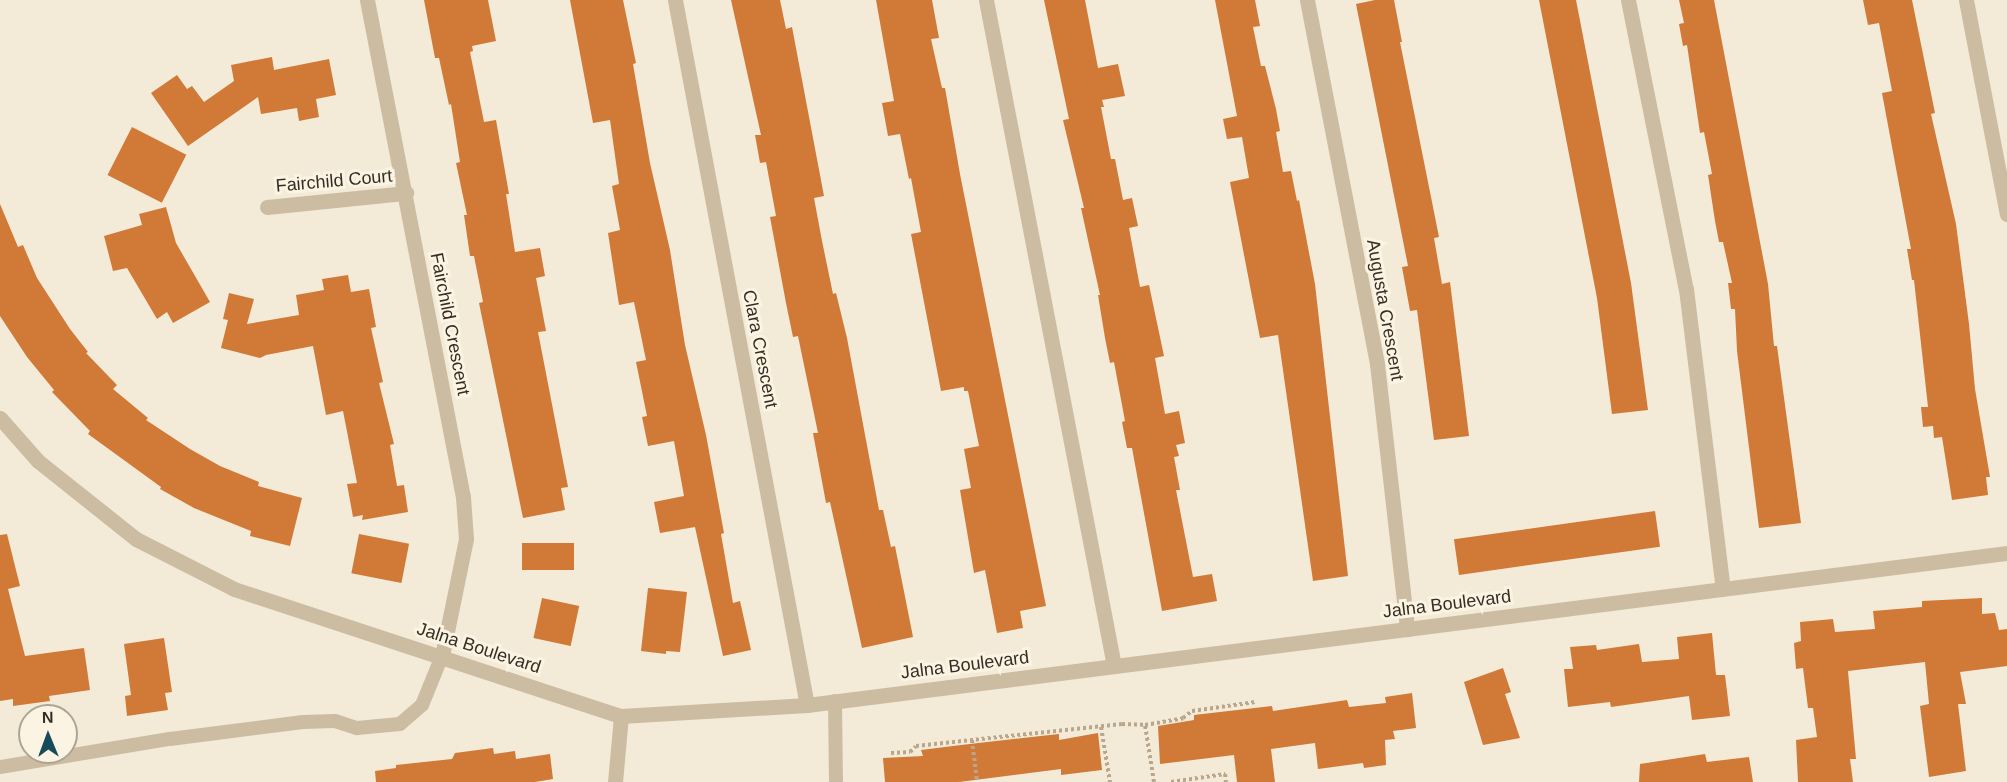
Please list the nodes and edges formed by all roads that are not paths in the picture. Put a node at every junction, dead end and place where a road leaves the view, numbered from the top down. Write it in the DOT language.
graph roads {
  1 [pos="367,0"];
  2 [pos="675,0"];
  3 [pos="986,0"];
  4 [pos="1307,0"];
  5 [pos="1628,0"];
  6 [pos="1966,0"];
  7 [pos="406,193"];
  8 [pos="267,207"];
  9 [pos="2007,214"];
  10 [pos="2,422"];
  11 [pos="2007,553"];
  12 [pos="1723,589"];
  13 [pos="1407,629"];
  14 [pos="442,656"];
  15 [pos="1114,666"];
  16 [pos="835,701"];
  17 [pos="807,705"];
  18 [pos="621,716"];
  19 [pos="0,767"];
  20 [pos="615,782"];
  21 [pos="836,782"];
  1 -- 7 [label="street, Fairchild Crescent"];
  2 -- 17 [label="street, Clara Crescent"];
  3 -- 15 [label="street"];
  4 -- 13 [label="street, Augusta Crescent"];
  5 -- 12 [label="street"];
  6 -- 9 [label="street"];
  7 -- 8 [label="street, Fairchild Court"];
  7 -- 14 [label="street, Fairchild Crescent"];
  10 -- 14 [label="street, Jalna Boulevard"];
  11 -- 12 [label="street, Jalna Boulevard"];
  12 -- 13 [label="street, Jalna Boulevard"];
  13 -- 15 [label="street, Jalna Boulevard"];
  14 -- 18 [label="street, Jalna Boulevard"];
  14 -- 19 [label="lane"];
  15 -- 16 [label="street, Jalna Boulevard"];
  16 -- 17 [label="street, Jalna Boulevard"];
  16 -- 21 [label="lane"];
  17 -- 18 [label="street, Jalna Boulevard"];
  18 -- 20 [label="street"];
}
